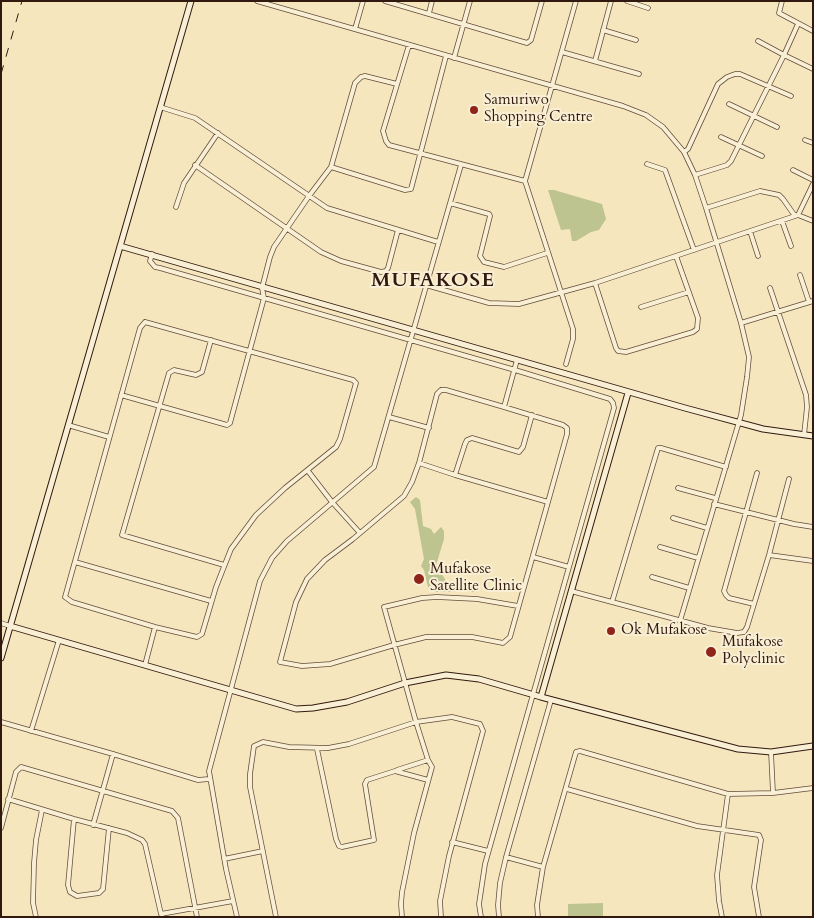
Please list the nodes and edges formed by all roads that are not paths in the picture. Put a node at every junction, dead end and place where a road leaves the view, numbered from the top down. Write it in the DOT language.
graph roads {
  1 [pos="191,1"];
  2 [pos="257,1"];
  3 [pos="363,1"];
  4 [pos="385,1"];
  5 [pos="432,1"];
  6 [pos="470,1"];
  7 [pos="542,1"];
  8 [pos="576,1"];
  9 [pos="611,1"];
  10 [pos="627,1"];
  11 [pos="782,1"];
  12 [pos="648,8"];
  13 [pos="429,13"];
  14 [pos="463,24"];
  15 [pos="798,24"];
  16 [pos="355,29"];
  17 [pos="603,30"];
  18 [pos="813,31"];
  19 [pos="636,40"];
  20 [pos="758,41"];
  21 [pos="409,45"];
  22 [pos="562,52"];
  23 [pos="784,55"];
  24 [pos="446,56"];
  25 [pos="454,58"];
  26 [pos="595,60"];
  27 [pos="813,69"];
  28 [pos="639,74"];
  29 [pos="397,84"];
  30 [pos="553,85"];
  31 [pos="768,85"];
  32 [pos="791,96"];
  33 [pos="729,104"];
  34 [pos="160,107"];
  35 [pos="753,117"];
  36 [pos="777,128"];
  37 [pos="218,133"];
  38 [pos="722,137"];
  39 [pos="805,140"];
  40 [pos="813,143"];
  41 [pos="739,146"];
  42 [pos="684,152"];
  43 [pos="421,153"];
  44 [pos="762,156"];
  45 [pos="647,164"];
  46 [pos="195,165"];
  47 [pos="461,165"];
  48 [pos="331,167"];
  49 [pos="793,170"];
  50 [pos="695,175"];
  51 [pos="525,181"];
  52 [pos="813,182"];
  53 [pos="309,196"];
  54 [pos="450,203"];
  55 [pos="176,207"];
  56 [pos="706,208"];
  57 [pos="796,215"];
  58 [pos="782,221"];
  59 [pos="813,221"];
  60 [pos="288,228"];
  61 [pos="398,230"];
  62 [pos="750,231"];
  63 [pos="438,242"];
  64 [pos="716,243"];
  65 [pos="120,246"];
  66 [pos="791,246"];
  67 [pos="694,250"];
  68 [pos="547,252"];
  69 [pos="152,254"];
  70 [pos="676,256"];
  71 [pos="758,256"];
  72 [pos="800,275"];
  73 [pos="594,283"];
  74 [pos="426,284"];
  75 [pos="262,288"];
  76 [pos="770,288"];
  77 [pos="689,292"];
  78 [pos="561,293"];
  79 [pos="264,298"];
  80 [pos="811,301"];
  81 [pos="641,307"];
  82 [pos="779,312"];
  83 [pos="741,323"];
  84 [pos="413,331"];
  85 [pos="411,339"];
  86 [pos="211,340"];
  87 [pos="249,350"];
  88 [pos="517,360"];
  89 [pos="566,364"];
  90 [pos="515,370"];
  91 [pos="628,393"];
  92 [pos="121,395"];
  93 [pos="160,405"];
  94 [pos="504,407"];
  95 [pos="532,415"];
  96 [pos="389,417"];
  97 [pos="739,423"];
  98 [pos="68,425"];
  99 [pos="429,428"];
  100 [pos="804,435"];
  101 [pos="813,436"];
  102 [pos="109,437"];
  103 [pos="419,463"];
  104 [pos="726,467"];
  105 [pos="308,471"];
  106 [pos="757,473"];
  107 [pos="456,475"];
  108 [pos="788,479"];
  109 [pos="678,488"];
  110 [pos="715,498"];
  111 [pos="332,502"];
  112 [pos="548,502"];
  113 [pos="714,504"];
  114 [pos="747,512"];
  115 [pos="674,518"];
  116 [pos="779,520"];
  117 [pos="813,527"];
  118 [pos="707,528"];
  119 [pos="360,534"];
  120 [pos="660,547"];
  121 [pos="769,555"];
  122 [pos="533,556"];
  123 [pos="698,558"];
  124 [pos="813,561"];
  125 [pos="74,562"];
  126 [pos="224,564"];
  127 [pos="569,567"];
  128 [pos="652,577"];
  129 [pos="689,588"];
  130 [pos="571,591"];
  131 [pos="211,602"];
  132 [pos="612,602"];
  133 [pos="754,604"];
  134 [pos="518,606"];
  135 [pos="680,621"];
  136 [pos="1,623"];
  137 [pos="10,626"];
  138 [pos="156,627"];
  139 [pos="59,640"];
  140 [pos="394,645"];
  141 [pos="1,658"];
  142 [pos="144,665"];
  143 [pos="406,683"];
  144 [pos="229,690"];
  145 [pos="533,695"];
  146 [pos="540,697"];
  147 [pos="551,700"];
  148 [pos="1,722"];
  149 [pos="416,722"];
  150 [pos="31,731"];
  151 [pos="813,746"];
  152 [pos="317,749"];
  153 [pos="771,752"];
  154 [pos="113,754"];
  155 [pos="428,760"];
  156 [pos="395,771"];
  157 [pos="209,779"];
  158 [pos="428,780"];
  159 [pos="813,788"];
  160 [pos="566,789"];
  161 [pos="103,790"];
  162 [pos="773,793"];
  163 [pos="728,794"];
  164 [pos="8,799"];
  165 [pos="42,810"];
  166 [pos="74,819"];
  167 [pos="93,825"];
  168 [pos="1,828"];
  169 [pos="110,828"];
  170 [pos="723,830"];
  171 [pos="452,842"];
  172 [pos="263,851"];
  173 [pos="488,851"];
  174 [pos="506,857"];
  175 [pos="224,859"];
  176 [pos="543,867"];
  177 [pos="233,901"];
  178 [pos="196,909"];
  179 [pos="162,916"];
  180 [pos="36,917"];
  181 [pos="197,917"];
  182 [pos="237,917"];
  183 [pos="276,917"];
  184 [pos="402,917"];
  185 [pos="442,917"];
  186 [pos="481,917"];
  187 [pos="499,917"];
  188 [pos="538,917"];
  189 [pos="722,917"];
  190 [pos="759,917"];
  1 -- 34 [label="street"];
  2 -- 16 [label="street"];
  3 -- 16 [label="street"];
  4 -- 13 [label="street"];
  5 -- 13 [label="street"];
  6 -- 14 [label="street"];
  7 -- 14 [label="street"];
  8 -- 22 [label="street"];
  9 -- 17 [label="street"];
  10 -- 12 [label="street"];
  11 -- 15 [label="street"];
  13 -- 14 [label="street"];
  14 -- 25 [label="street"];
  15 -- 18 [label="street"];
  15 -- 23 [label="street"];
  16 -- 21 [label="street"];
  17 -- 19 [label="street"];
  17 -- 26 [label="street"];
  20 -- 23 [label="street"];
  21 -- 24 [label="street"];
  21 -- 29 [label="street"];
  22 -- 26 [label="street"];
  22 -- 30 [label="street"];
  23 -- 27 [label="street"];
  23 -- 31 [label="street"];
  24 -- 25 [label="street"];
  24 -- 43 [label="street"];
  25 -- 30 [label="street"];
  26 -- 28 [label="street"];
  29 -- 43 [label="street"];
  29 -- 48 [label="street"];
  30 -- 42 [label="street"];
  30 -- 51 [label="street"];
  31 -- 32 [label="street"];
  31 -- 35 [label="street"];
  31 -- 42 [label="street"];
  33 -- 35 [label="street"];
  34 -- 37 [label="street"];
  34 -- 65 [label="street"];
  35 -- 36 [label="street"];
  35 -- 41 [label="street"];
  37 -- 46 [label="street"];
  37 -- 53 [label="street"];
  38 -- 41 [label="street"];
  39 -- 40 [label="street"];
  41 -- 44 [label="street"];
  41 -- 50 [label="street"];
  42 -- 50 [label="street"];
  43 -- 47 [label="street"];
  43 -- 48 [label="street"];
  45 -- 67 [label="street"];
  46 -- 55 [label="street"];
  46 -- 60 [label="street"];
  47 -- 51 [label="street"];
  47 -- 54 [label="street"];
  48 -- 53 [label="street"];
  49 -- 52 [label="street"];
  50 -- 56 [label="street"];
  51 -- 68 [label="street"];
  52 -- 57 [label="street"];
  53 -- 60 [label="street"];
  53 -- 61 [label="street"];
  54 -- 63 [label="street"];
  54 -- 68 [label="street"];
  56 -- 57 [label="street"];
  56 -- 64 [label="street"];
  57 -- 58 [label="street"];
  57 -- 59 [label="street"];
  58 -- 62 [label="street"];
  58 -- 66 [label="street"];
  60 -- 61 [label="street"];
  60 -- 75 [label="street"];
  61 -- 63 [label="street"];
  62 -- 64 [label="street"];
  62 -- 71 [label="street"];
  63 -- 74 [label="street"];
  64 -- 67 [label="street"];
  64 -- 83 [label="street"];
  65 -- 69 [label="street"];
  65 -- 98 [label="street"];
  67 -- 70 [label="street"];
  68 -- 78 [label="street"];
  69 -- 75 [label="street"];
  69 -- 79 [label="street"];
  70 -- 73 [label="street"];
  70 -- 77 [label="street"];
  72 -- 80 [label="street"];
  73 -- 77 [label="street"];
  73 -- 78 [label="street"];
  74 -- 78 [label="street"];
  74 -- 84 [label="street"];
  75 -- 79 [label="street"];
  75 -- 84 [label="street"];
  76 -- 82 [label="street"];
  77 -- 81 [label="street"];
  78 -- 89 [label="street"];
  79 -- 85 [label="street"];
  79 -- 87 [label="street"];
  80 -- 82 [label="street"];
  82 -- 83 [label="street"];
  82 -- 100 [label="street"];
  83 -- 97 [label="street"];
  84 -- 85 [label="street"];
  84 -- 88 [label="street"];
  85 -- 90 [label="street"];
  85 -- 96 [label="street"];
  86 -- 87 [label="street"];
  86 -- 92 [label="street"];
  86 -- 93 [label="street"];
  87 -- 93 [label="street"];
  87 -- 105 [label="street"];
  88 -- 90 [label="street"];
  88 -- 91 [label="street"];
  90 -- 94 [label="street"];
  90 -- 127 [label="street"];
  91 -- 97 [label="street"];
  91 -- 130 [label="street"];
  92 -- 93 [label="street"];
  92 -- 102 [label="street"];
  93 -- 126 [label="street"];
  94 -- 95 [label="street"];
  94 -- 99 [label="street"];
  95 -- 107 [label="street"];
  95 -- 112 [label="street"];
  96 -- 99 [label="street"];
  96 -- 111 [label="street"];
  97 -- 100 [label="street"];
  97 -- 104 [label="street"];
  98 -- 102 [label="street"];
  98 -- 137 [label="street"];
  99 -- 103 [label="street"];
  100 -- 101 [label="street"];
  102 -- 125 [label="street"];
  103 -- 107 [label="street"];
  103 -- 119 [label="street"];
  104 -- 110 [label="street"];
  104 -- 132 [label="street"];
  105 -- 111 [label="street"];
  105 -- 126 [label="street"];
  106 -- 114 [label="street"];
  107 -- 112 [label="street"];
  108 -- 116 [label="street"];
  109 -- 110 [label="street"];
  110 -- 113 [label="street"];
  111 -- 119 [label="street"];
  111 -- 144 [label="street"];
  112 -- 122 [label="street"];
  113 -- 114 [label="street"];
  113 -- 118 [label="street"];
  114 -- 116 [label="street"];
  114 -- 133 [label="street"];
  115 -- 118 [label="street"];
  116 -- 117 [label="street"];
  116 -- 121 [label="street"];
  118 -- 123 [label="street"];
  119 -- 140 [label="street"];
  120 -- 123 [label="street"];
  121 -- 124 [label="street"];
  121 -- 133 [label="street"];
  122 -- 127 [label="street"];
  122 -- 134 [label="street"];
  123 -- 129 [label="street"];
  125 -- 131 [label="street"];
  125 -- 138 [label="street"];
  126 -- 131 [label="street"];
  127 -- 145 [label="street"];
  128 -- 129 [label="street"];
  129 -- 135 [label="street"];
  130 -- 132 [label="street"];
  130 -- 146 [label="street"];
  131 -- 138 [label="street"];
  132 -- 135 [label="street"];
  133 -- 135 [label="street"];
  134 -- 140 [label="street"];
  134 -- 140 [label="street"];
  136 -- 137 [label="street"];
  137 -- 139 [label="street"];
  137 -- 141 [label="street"];
  138 -- 142 [label="street"];
  139 -- 142 [label="street"];
  139 -- 150 [label="street"];
  140 -- 143 [label="street"];
  142 -- 144 [label="street"];
  143 -- 144 [label="street"];
  143 -- 145 [label="street"];
  143 -- 149 [label="street"];
  144 -- 157 [label="street"];
  145 -- 146 [label="street"];
  145 -- 173 [label="street"];
  146 -- 147 [label="street"];
  147 -- 153 [label="street"];
  147 -- 174 [label="street"];
  148 -- 150 [label="street"];
  149 -- 152 [label="street"];
  149 -- 155 [label="street"];
  149 -- 171 [label="street"];
  150 -- 154 [label="street"];
  151 -- 153 [label="street"];
  152 -- 156 [label="street"];
  152 -- 172 [label="street"];
  153 -- 162 [label="street"];
  154 -- 157 [label="street"];
  154 -- 161 [label="street"];
  155 -- 156 [label="street"];
  155 -- 158 [label="street"];
  156 -- 158 [label="street"];
  157 -- 175 [label="street"];
  158 -- 184 [label="street"];
  159 -- 162 [label="street"];
  160 -- 163 [label="street"];
  160 -- 170 [label="street"];
  160 -- 176 [label="street"];
  161 -- 164 [label="street"];
  161 -- 167 [label="street"];
  161 -- 178 [label="street"];
  162 -- 163 [label="street"];
  163 -- 170 [label="street"];
  164 -- 165 [label="street"];
  164 -- 168 [label="street"];
  165 -- 166 [label="street"];
  165 -- 180 [label="street"];
  166 -- 167 [label="street"];
  166 -- 169 [label="street"];
  167 -- 169 [label="street"];
  169 -- 179 [label="street"];
  170 -- 189 [label="street"];
  170 -- 190 [label="street"];
  171 -- 173 [label="street"];
  171 -- 185 [label="street"];
  172 -- 175 [label="street"];
  172 -- 183 [label="street"];
  173 -- 186 [label="street"];
  174 -- 176 [label="street"];
  174 -- 187 [label="street"];
  175 -- 177 [label="street"];
  176 -- 188 [label="street"];
  177 -- 178 [label="street"];
  177 -- 182 [label="street"];
  178 -- 179 [label="street"];
  178 -- 181 [label="street"];
}
